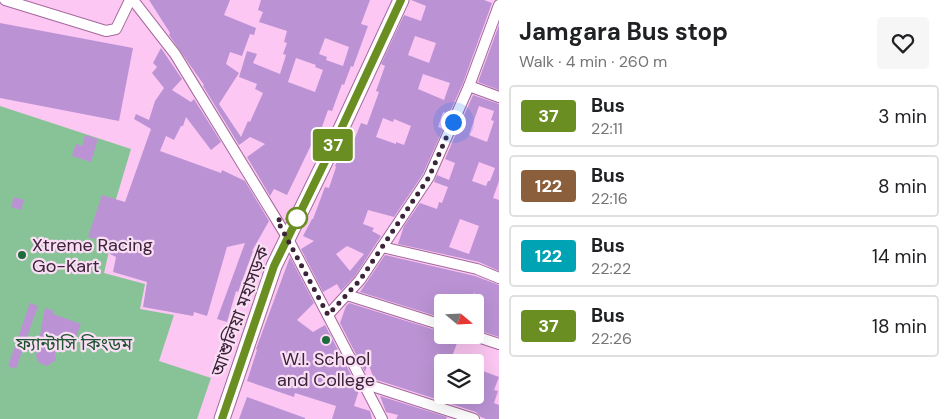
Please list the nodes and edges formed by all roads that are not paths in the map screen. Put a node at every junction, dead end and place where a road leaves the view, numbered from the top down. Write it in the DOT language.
graph roads {
  1 [pos="5,0"];
  2 [pos="28,0"];
  3 [pos="132,0"];
  4 [pos="401,0"];
  5 [pos="499,5"];
  6 [pos="34,9"];
  7 [pos="469,86"];
  8 [pos="499,97"];
  9 [pos="287,237"];
  10 [pos="382,247"];
  11 [pos="499,278"];
  12 [pos="347,294"];
  13 [pos="328,315"];
  14 [pos="434,322"];
  15 [pos="484,339"];
  16 [pos="499,344"];
  17 [pos="363,383"];
  18 [pos="222,419"];
  19 [pos="382,419"];
  20 [pos="474,419"];
  1 -- 6 [label="street"];
  2 -- 6 [label="street"];
  3 -- 6 [label="street"];
  3 -- 9 [label="street"];
  4 -- 9 [label="highway, আশুলিয়া মহাসড়ক"];
  5 -- 7 [label="street"];
  7 -- 8 [label="street"];
  7 -- 10 [label="street"];
  9 -- 13 [label="street"];
  9 -- 18 [label="highway, আশুলিয়া মহাসড়ক"];
  10 -- 11 [label="street"];
  10 -- 12 [label="street"];
  12 -- 13 [label="street"];
  12 -- 14 [label="street"];
  13 -- 17 [label="street"];
  15 -- 16 [label="street"];
  17 -- 19 [label="street"];
  17 -- 20 [label="street"];
}
